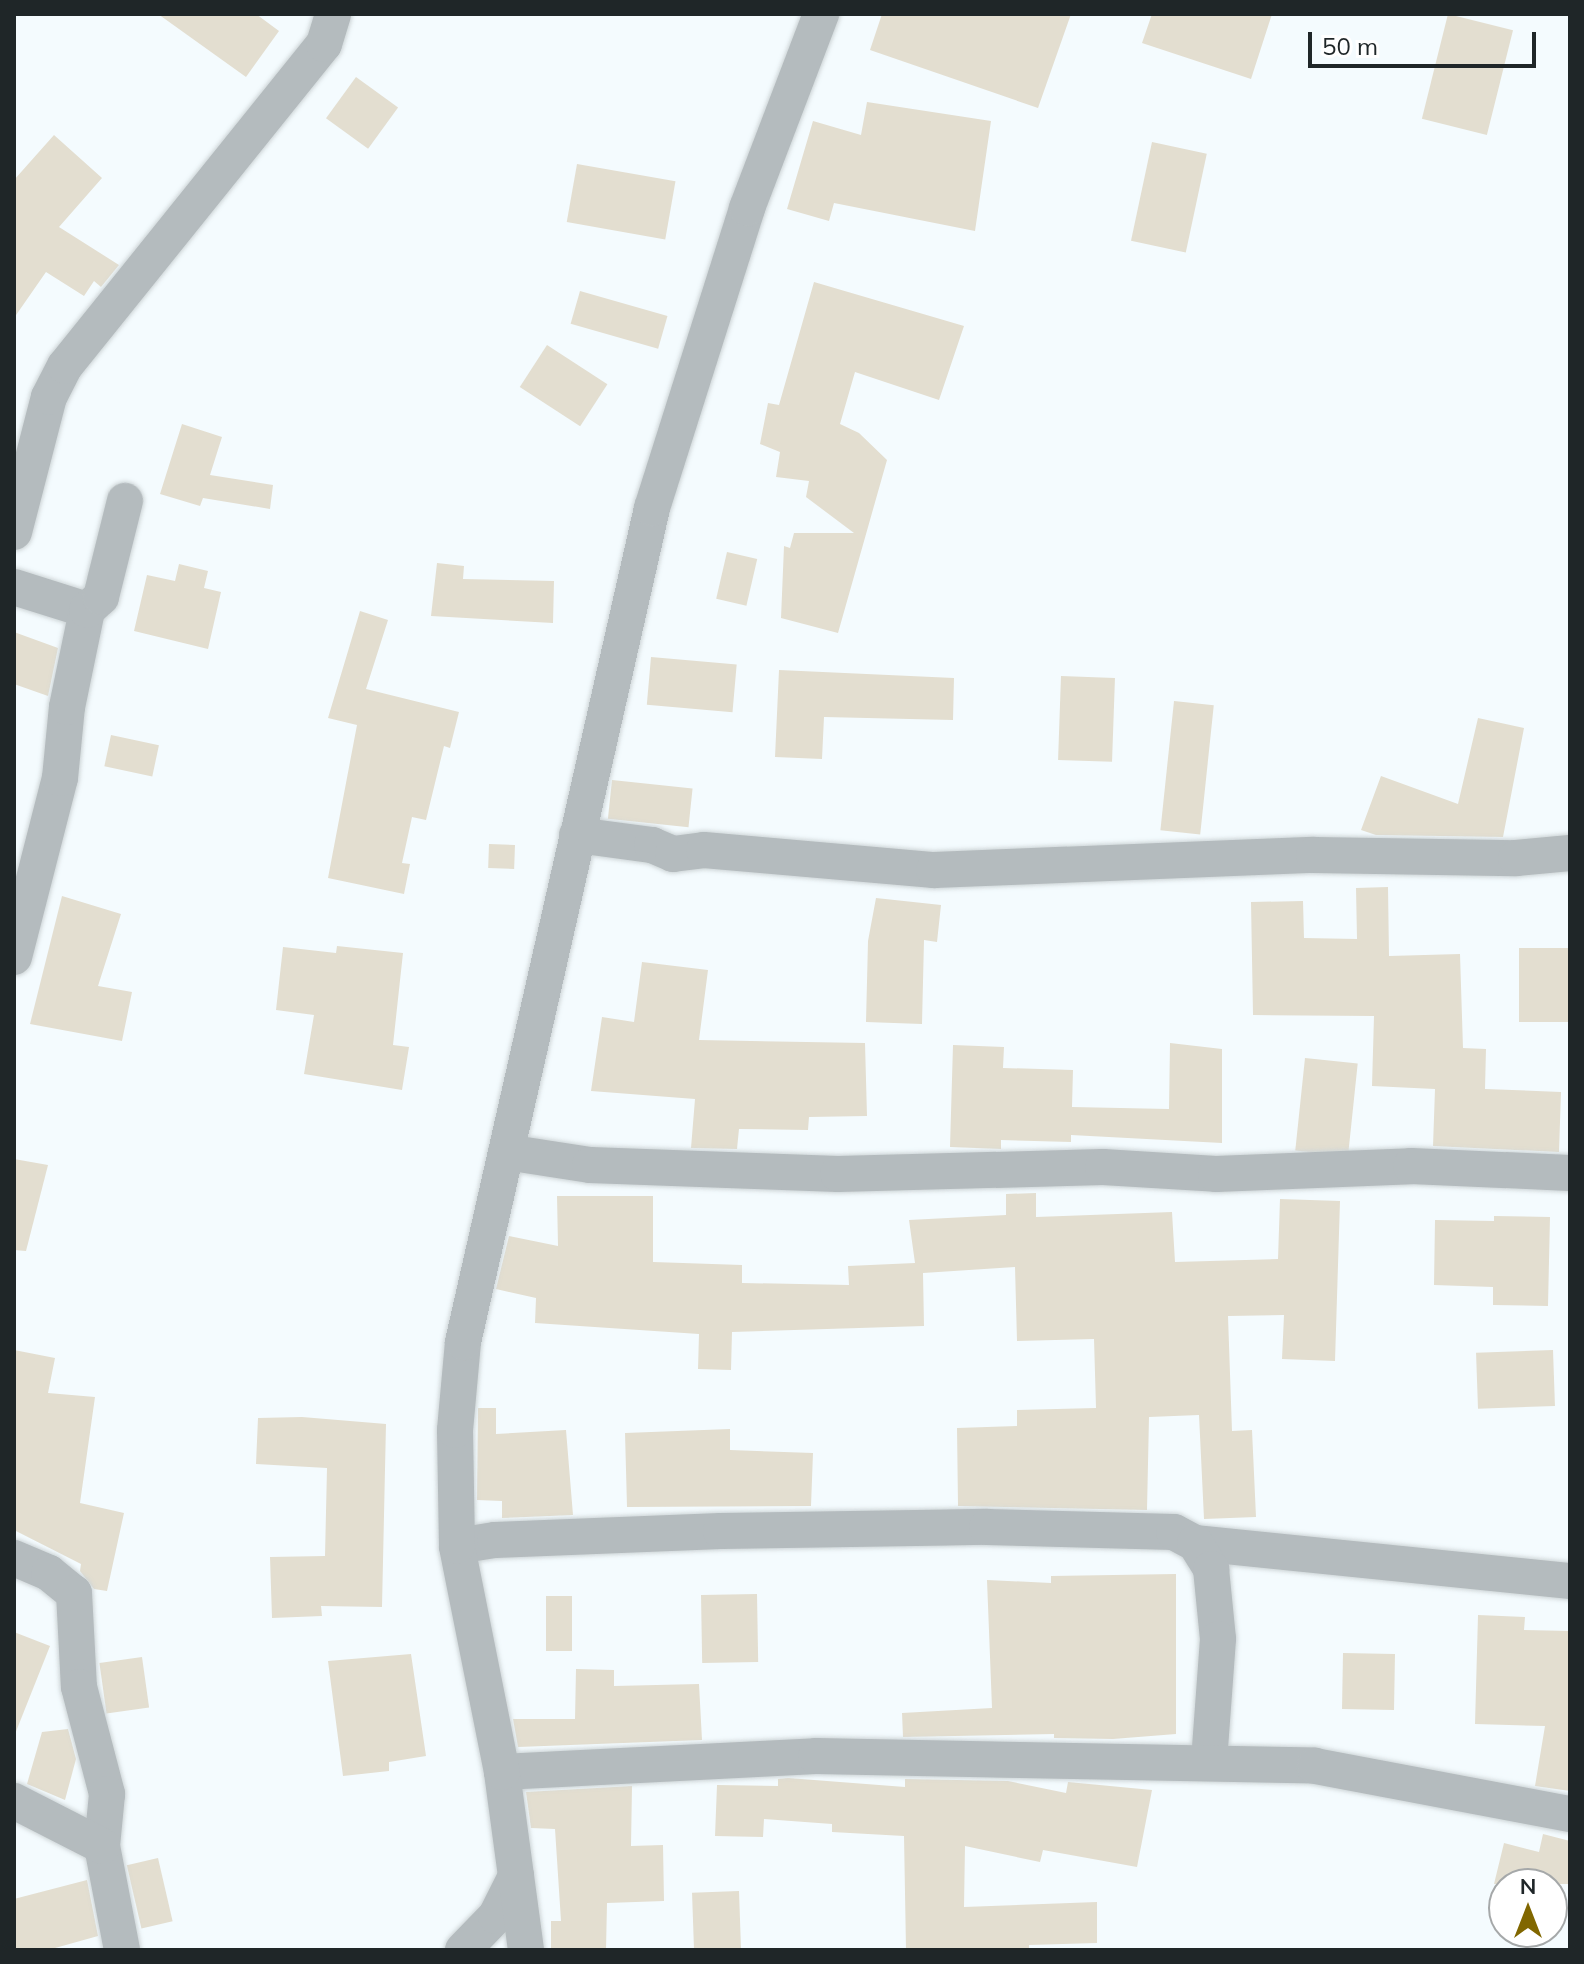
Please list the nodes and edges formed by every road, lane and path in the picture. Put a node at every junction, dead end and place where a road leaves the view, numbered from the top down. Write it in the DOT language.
graph roads {
  1 [pos="333,14"];
  2 [pos="821,14"];
  3 [pos="125,501"];
  4 [pos="14,532"];
  5 [pos="14,587"];
  6 [pos="87,610"];
  7 [pos="577,835"];
  8 [pos="1570,853"];
  9 [pos="14,957"];
  10 [pos="506,1152"];
  11 [pos="1570,1173"];
  12 [pos="1195,1543"];
  13 [pos="457,1546"];
  14 [pos="14,1558"];
  15 [pos="1570,1581"];
  16 [pos="1209,1763"];
  17 [pos="502,1772"];
  18 [pos="14,1801"];
  19 [pos="1570,1814"];
  20 [pos="102,1846"];
  21 [pos="516,1876"];
  22 [pos="122,1950"];
  23 [pos="463,1950"];
  24 [pos="526,1950"];
  1 -- 4 [label="street"];
  2 -- 7 [label="street"];
  3 -- 6 [label="street"];
  5 -- 6 [label="street"];
  6 -- 9 [label="street"];
  7 -- 8 [label="street"];
  7 -- 10 [label="street"];
  10 -- 11 [label="street"];
  10 -- 13 [label="street"];
  12 -- 13 [label="street"];
  12 -- 15 [label="street"];
  12 -- 16 [label="street"];
  13 -- 17 [label="street"];
  14 -- 20 [label="street"];
  16 -- 17 [label="street"];
  16 -- 19 [label="street"];
  17 -- 21 [label="street"];
  18 -- 20 [label="street"];
  20 -- 22 [label="street"];
  21 -- 23 [label="street"];
  21 -- 24 [label="street"];
}
